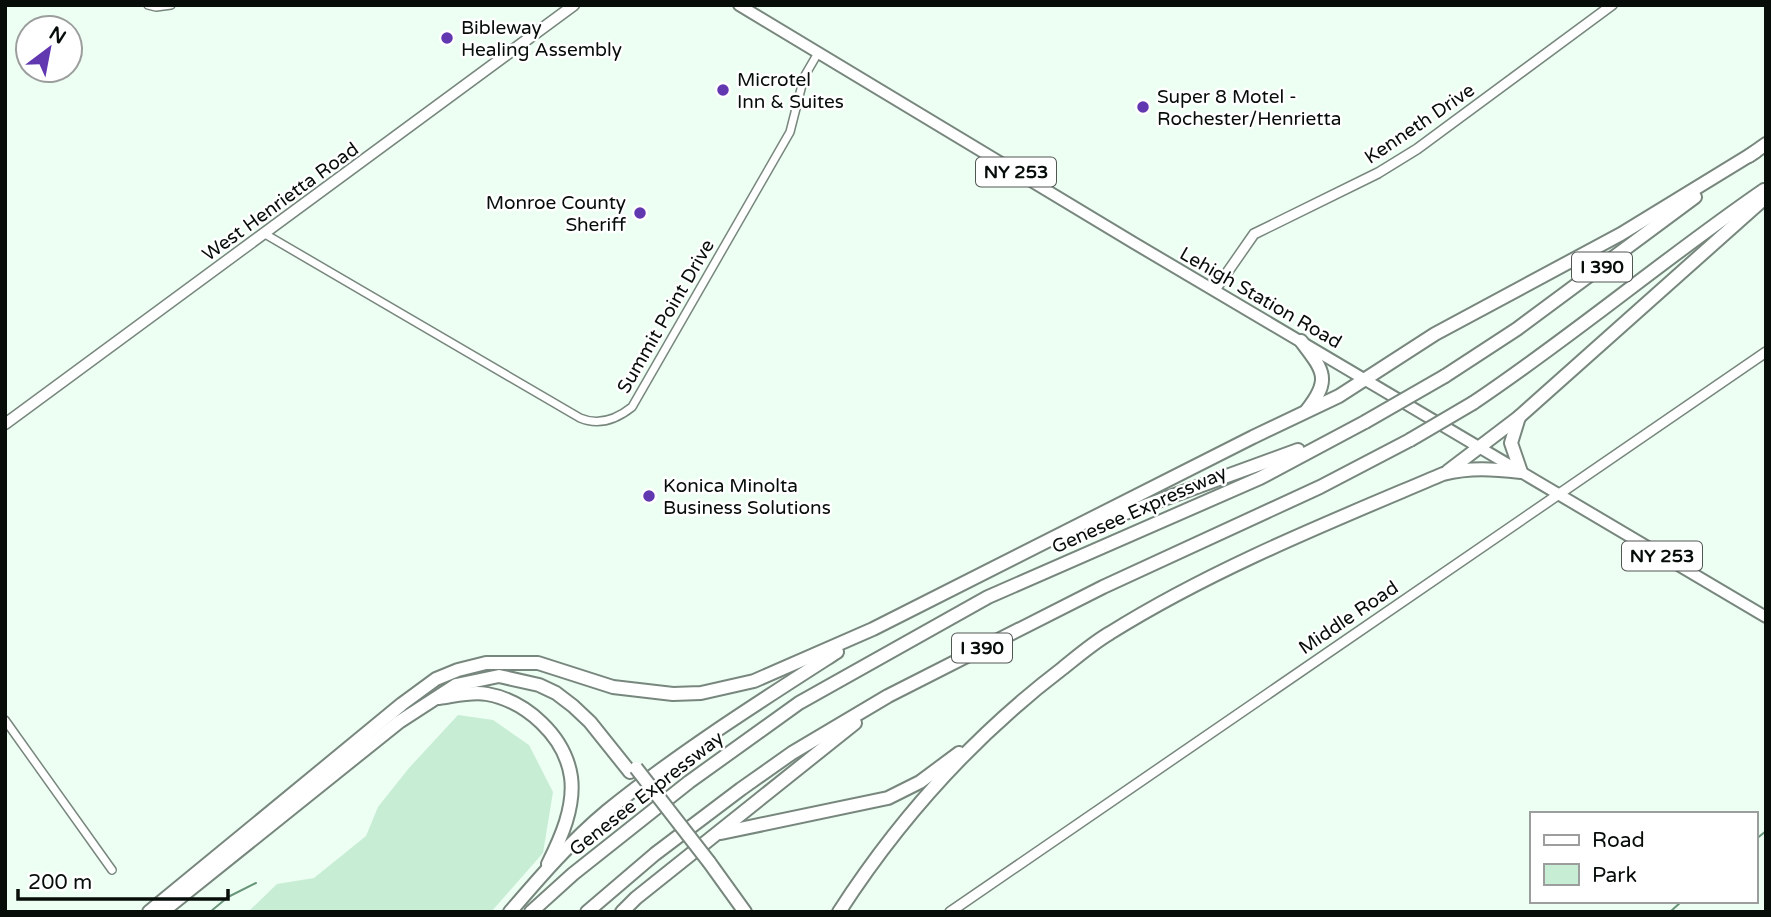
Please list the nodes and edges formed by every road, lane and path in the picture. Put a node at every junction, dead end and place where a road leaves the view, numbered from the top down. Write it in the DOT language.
graph roads {
  1 [pos="148,5"];
  2 [pos="171,5"];
  3 [pos="574,5"];
  4 [pos="739,5"];
  5 [pos="1612,5"];
  6 [pos="818,53"];
  7 [pos="1766,144"];
  8 [pos="1755,152"];
  9 [pos="1766,189"];
  10 [pos="1766,197"];
  11 [pos="265,234"];
  12 [pos="1215,290"];
  13 [pos="1301,341"];
  14 [pos="1766,352"];
  15 [pos="1366,379"];
  16 [pos="1305,413"];
  17 [pos="1519,417"];
  18 [pos="5,424"];
  19 [pos="1337,435"];
  20 [pos="1480,448"];
  21 [pos="1521,472"];
  22 [pos="1443,474"];
  23 [pos="1558,494"];
  24 [pos="1045,542"];
  25 [pos="1766,617"];
  26 [pos="873,629"];
  27 [pos="416,694"];
  28 [pos="888,696"];
  29 [pos="432,699"];
  30 [pos="5,720"];
  31 [pos="992,727"];
  32 [pos="633,770"];
  33 [pos="718,834"];
  34 [pos="706,864"];
  35 [pos="112,870"];
  36 [pos="543,874"];
  37 [pos="189,891"];
  38 [pos="149,912"];
  39 [pos="162,912"];
  40 [pos="170,912"];
  41 [pos="510,912"];
  42 [pos="531,912"];
  43 [pos="587,912"];
  44 [pos="622,912"];
  45 [pos="735,912"];
  46 [pos="745,912"];
  47 [pos="839,912"];
  48 [pos="950,912"];
  1 -- 2 [label="street"];
  3 -- 11 [label="main road, West Henrietta Road"];
  4 -- 6 [label="main road, Lehigh Station Road / NY 253"];
  5 -- 12 [label="street, Kenneth Drive"];
  6 -- 11 [label="street, Summit Point Drive"];
  6 -- 12 [label="main road, Lehigh Station Road / NY 253"];
  7 -- 8 [label="highway, Genesee Expressway / I 390"];
  8 -- 15 [label="highway"];
  8 -- 19 [label="highway, Genesee Expressway / I 390, bridge"];
  9 -- 28 [label="highway, I 390, bridge"];
  10 -- 17 [label="highway"];
  11 -- 18 [label="main road, West Henrietta Road"];
  12 -- 13 [label="main road, Lehigh Station Road / NY 253"];
  13 -- 15 [label="main road, Lehigh Station Road / NY 253"];
  13 -- 16 [label="highway"];
  14 -- 23 [label="street, Middle Road"];
  15 -- 16 [label="highway"];
  15 -- 20 [label="main road, Lehigh Station Road / NY 253"];
  16 -- 24 [label="highway"];
  17 -- 20 [label="highway"];
  17 -- 21 [label="highway"];
  19 -- 24 [label="highway"];
  19 -- 42 [label="highway, Genesee Expressway / I 390"];
  20 -- 21 [label="main road, Lehigh Station Road / NY 253"];
  20 -- 22 [label="highway"];
  21 -- 22 [label="highway"];
  21 -- 23 [label="main road, Lehigh Station Road / NY 253"];
  22 -- 31 [label="highway"];
  23 -- 25 [label="main road, Lehigh Station Road / NY 253"];
  23 -- 48 [label="street, Middle Road"];
  24 -- 26 [label="highway"];
  26 -- 27 [label="highway"];
  26 -- 36 [label="highway"];
  27 -- 32 [label="highway"];
  27 -- 38 [label="highway"];
  28 -- 33 [label="highway"];
  28 -- 43 [label="highway, I 390"];
  29 -- 32 [label="highway"];
  29 -- 36 [label="highway"];
  29 -- 37 [label="highway"];
  30 -- 35 [label="street"];
  31 -- 33 [label="highway"];
  31 -- 47 [label="highway"];
  32 -- 34 [label="highway, bridge"];
  33 -- 44 [label="highway"];
  34 -- 45 [label="highway"];
  34 -- 46 [label="highway"];
  36 -- 41 [label="highway"];
  37 -- 39 [label="highway"];
  37 -- 40 [label="highway"];
}
